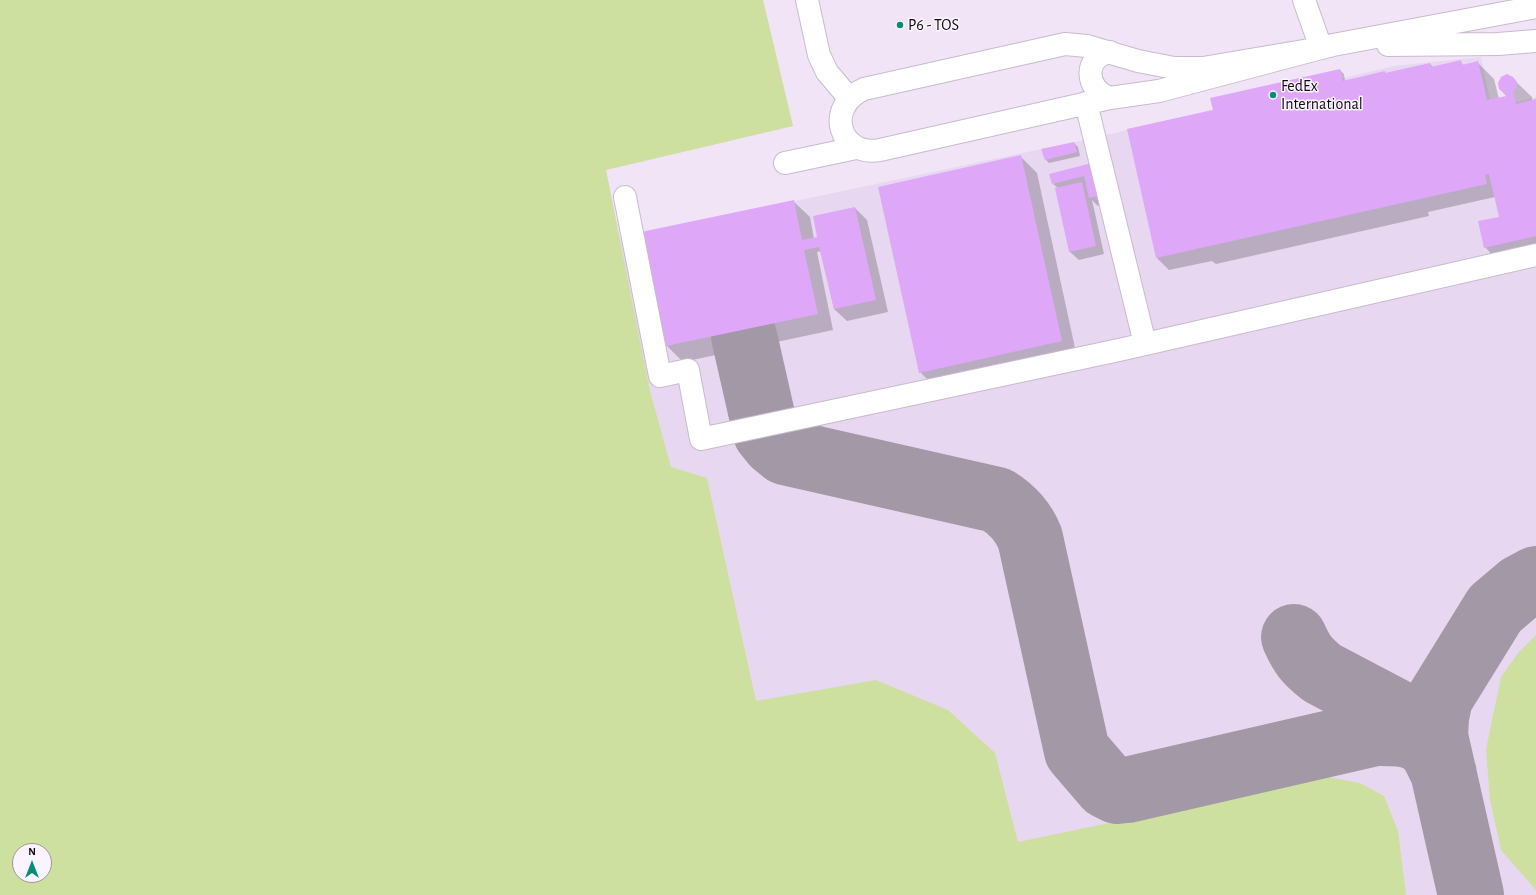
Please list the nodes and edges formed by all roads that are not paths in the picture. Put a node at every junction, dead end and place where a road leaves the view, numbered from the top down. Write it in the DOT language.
graph roads {
  1 [pos="807,0"];
  2 [pos="1304,0"];
  3 [pos="1536,7"];
  4 [pos="1536,41"];
  5 [pos="1327,47"];
  6 [pos="1110,52"];
  7 [pos="849,98"];
  8 [pos="1110,98"];
  9 [pos="1086,103"];
  10 [pos="856,148"];
  11 [pos="785,163"];
  12 [pos="625,197"];
  13 [pos="1536,255"];
  14 [pos="1145,344"];
  1 -- 7 [label="lane"];
  2 -- 5 [label="lane"];
  3 -- 5 [label="lane"];
  4 -- 5 [label="lane"];
  5 -- 6 [label="lane"];
  5 -- 8 [label="lane"];
  6 -- 7 [label="lane"];
  6 -- 8 [label="lane"];
  7 -- 10 [label="lane"];
  8 -- 9 [label="lane"];
  9 -- 10 [label="lane"];
  9 -- 14 [label="lane"];
  10 -- 11 [label="lane"];
  12 -- 14 [label="lane"];
  13 -- 14 [label="lane"];
}
